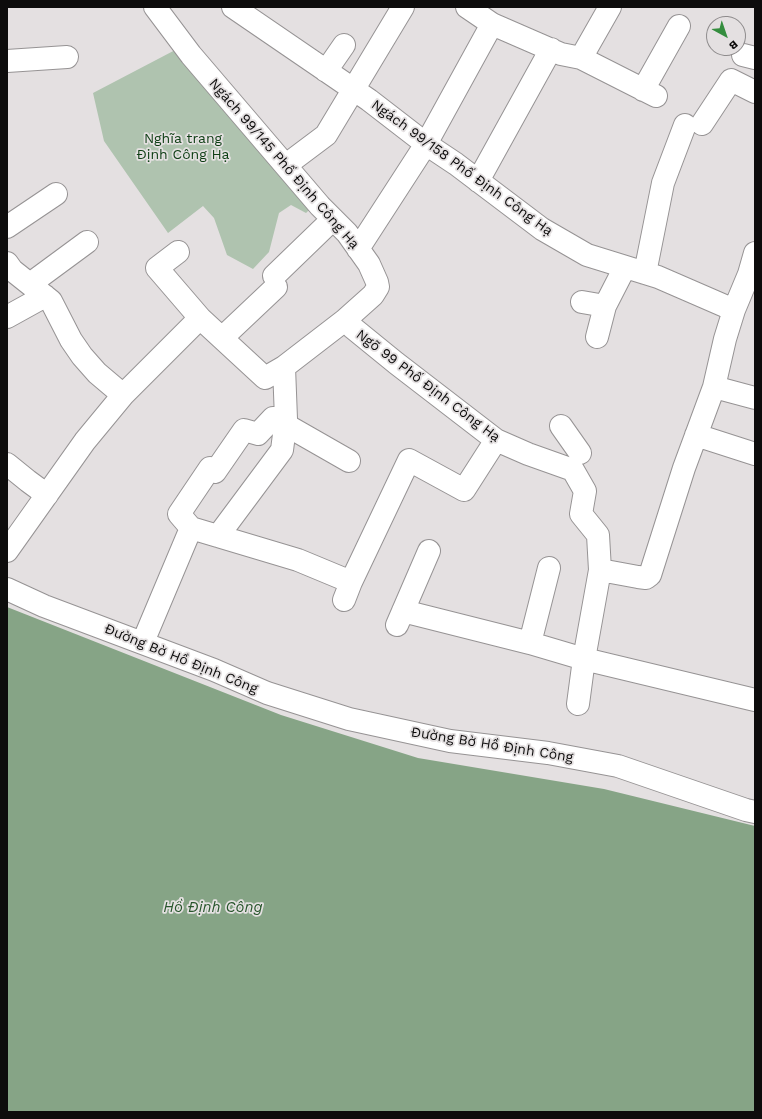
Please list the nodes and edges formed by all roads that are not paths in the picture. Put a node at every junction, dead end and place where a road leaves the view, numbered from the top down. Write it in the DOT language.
graph roads {
  1 [pos="155,7"];
  2 [pos="233,7"];
  3 [pos="403,7"];
  4 [pos="467,7"];
  5 [pos="610,7"];
  6 [pos="492,24"];
  7 [pos="679,26"];
  8 [pos="344,45"];
  9 [pos="551,49"];
  10 [pos="67,57"];
  11 [pos="581,58"];
  12 [pos="7,61"];
  13 [pos="326,71"];
  14 [pos="353,90"];
  15 [pos="755,92"];
  16 [pos="426,144"];
  17 [pos="286,165"];
  18 [pos="478,181"];
  19 [pos="56,194"];
  20 [pos="333,219"];
  21 [pos="7,227"];
  22 [pos="87,242"];
  23 [pos="358,249"];
  24 [pos="178,252"];
  25 [pos="755,253"];
  26 [pos="625,266"];
  27 [pos="645,273"];
  28 [pos="22,281"];
  29 [pos="582,302"];
  30 [pos="605,306"];
  31 [pos="734,310"];
  32 [pos="7,317"];
  33 [pos="200,318"];
  34 [pos="345,320"];
  35 [pos="597,337"];
  36 [pos="222,338"];
  37 [pos="284,367"];
  38 [pos="714,387"];
  39 [pos="123,396"];
  40 [pos="755,398"];
  41 [pos="286,422"];
  42 [pos="561,426"];
  43 [pos="696,435"];
  44 [pos="496,440"];
  45 [pos="580,454"];
  46 [pos="755,454"];
  47 [pos="349,461"];
  48 [pos="7,464"];
  49 [pos="47,494"];
  50 [pos="190,528"];
  51 [pos="218,536"];
  52 [pos="7,551"];
  53 [pos="429,551"];
  54 [pos="549,568"];
  55 [pos="600,570"];
  56 [pos="7,589"];
  57 [pos="143,642"];
  58 [pos="530,643"];
  59 [pos="584,659"];
  60 [pos="755,700"];
  61 [pos="578,704"];
  62 [pos="755,812"];
  1 -- 17 [label="street, Ngách 99/145 Phố Định Công Hạ"];
  2 -- 13 [label="street, Ngách 99/158 Phố Định Công Hạ"];
  3 -- 14 [label="street"];
  4 -- 6 [label="street"];
  5 -- 11 [label="street"];
  6 -- 9 [label="street"];
  6 -- 16 [label="street"];
  7 -- 11 [label="street"];
  8 -- 13 [label="street"];
  9 -- 11 [label="street"];
  9 -- 18 [label="street"];
  10 -- 12 [label="street"];
  13 -- 14 [label="street, Ngách 99/158 Phố Định Công Hạ"];
  14 -- 16 [label="street, Ngách 99/158 Phố Định Công Hạ"];
  14 -- 17 [label="street"];
  15 -- 27 [label="street"];
  16 -- 18 [label="street, Ngách 99/158 Phố Định Công Hạ"];
  16 -- 23 [label="street"];
  17 -- 20 [label="street, Ngách 99/145 Phố Định Công Hạ"];
  18 -- 26 [label="street, Ngách 99/158 Phố Định Công Hạ"];
  19 -- 21 [label="street"];
  20 -- 23 [label="street, Ngách 99/145 Phố Định Công Hạ"];
  20 -- 36 [label="street"];
  22 -- 28 [label="street"];
  23 -- 34 [label="street, Ngách 99/145 Phố Định Công Hạ"];
  24 -- 33 [label="street"];
  25 -- 31 [label="street"];
  26 -- 27 [label="street, Ngách 99/158 Phố Định Công Hạ"];
  26 -- 30 [label="street"];
  27 -- 31 [label="street, Ngách 99/158 Phố Định Công Hạ"];
  28 -- 32 [label="street"];
  28 -- 39 [label="street"];
  29 -- 30 [label="street"];
  30 -- 35 [label="street"];
  31 -- 38 [label="street"];
  33 -- 36 [label="street"];
  33 -- 39 [label="street"];
  34 -- 37 [label="street"];
  34 -- 44 [label="street, Ngõ 99 Phố Định Công Hạ"];
  36 -- 37 [label="street"];
  37 -- 41 [label="street"];
  38 -- 40 [label="street"];
  38 -- 43 [label="street"];
  39 -- 49 [label="street"];
  41 -- 47 [label="street"];
  41 -- 50 [label="street"];
  41 -- 51 [label="street"];
  42 -- 45 [label="street"];
  43 -- 46 [label="street"];
  43 -- 55 [label="street"];
  44 -- 45 [label="street, Ngõ 99 Phố Định Công Hạ"];
  44 -- 51 [label="street"];
  45 -- 55 [label="street"];
  48 -- 49 [label="street"];
  49 -- 52 [label="street"];
  50 -- 51 [label="street"];
  50 -- 57 [label="street"];
  53 -- 58 [label="street"];
  54 -- 58 [label="street"];
  55 -- 59 [label="street"];
  56 -- 57 [label="street, Đường Bờ Hồ Định Công"];
  57 -- 62 [label="street, Đường Bờ Hồ Định Công"];
  58 -- 59 [label="street"];
  59 -- 60 [label="street"];
  59 -- 61 [label="street"];
}
